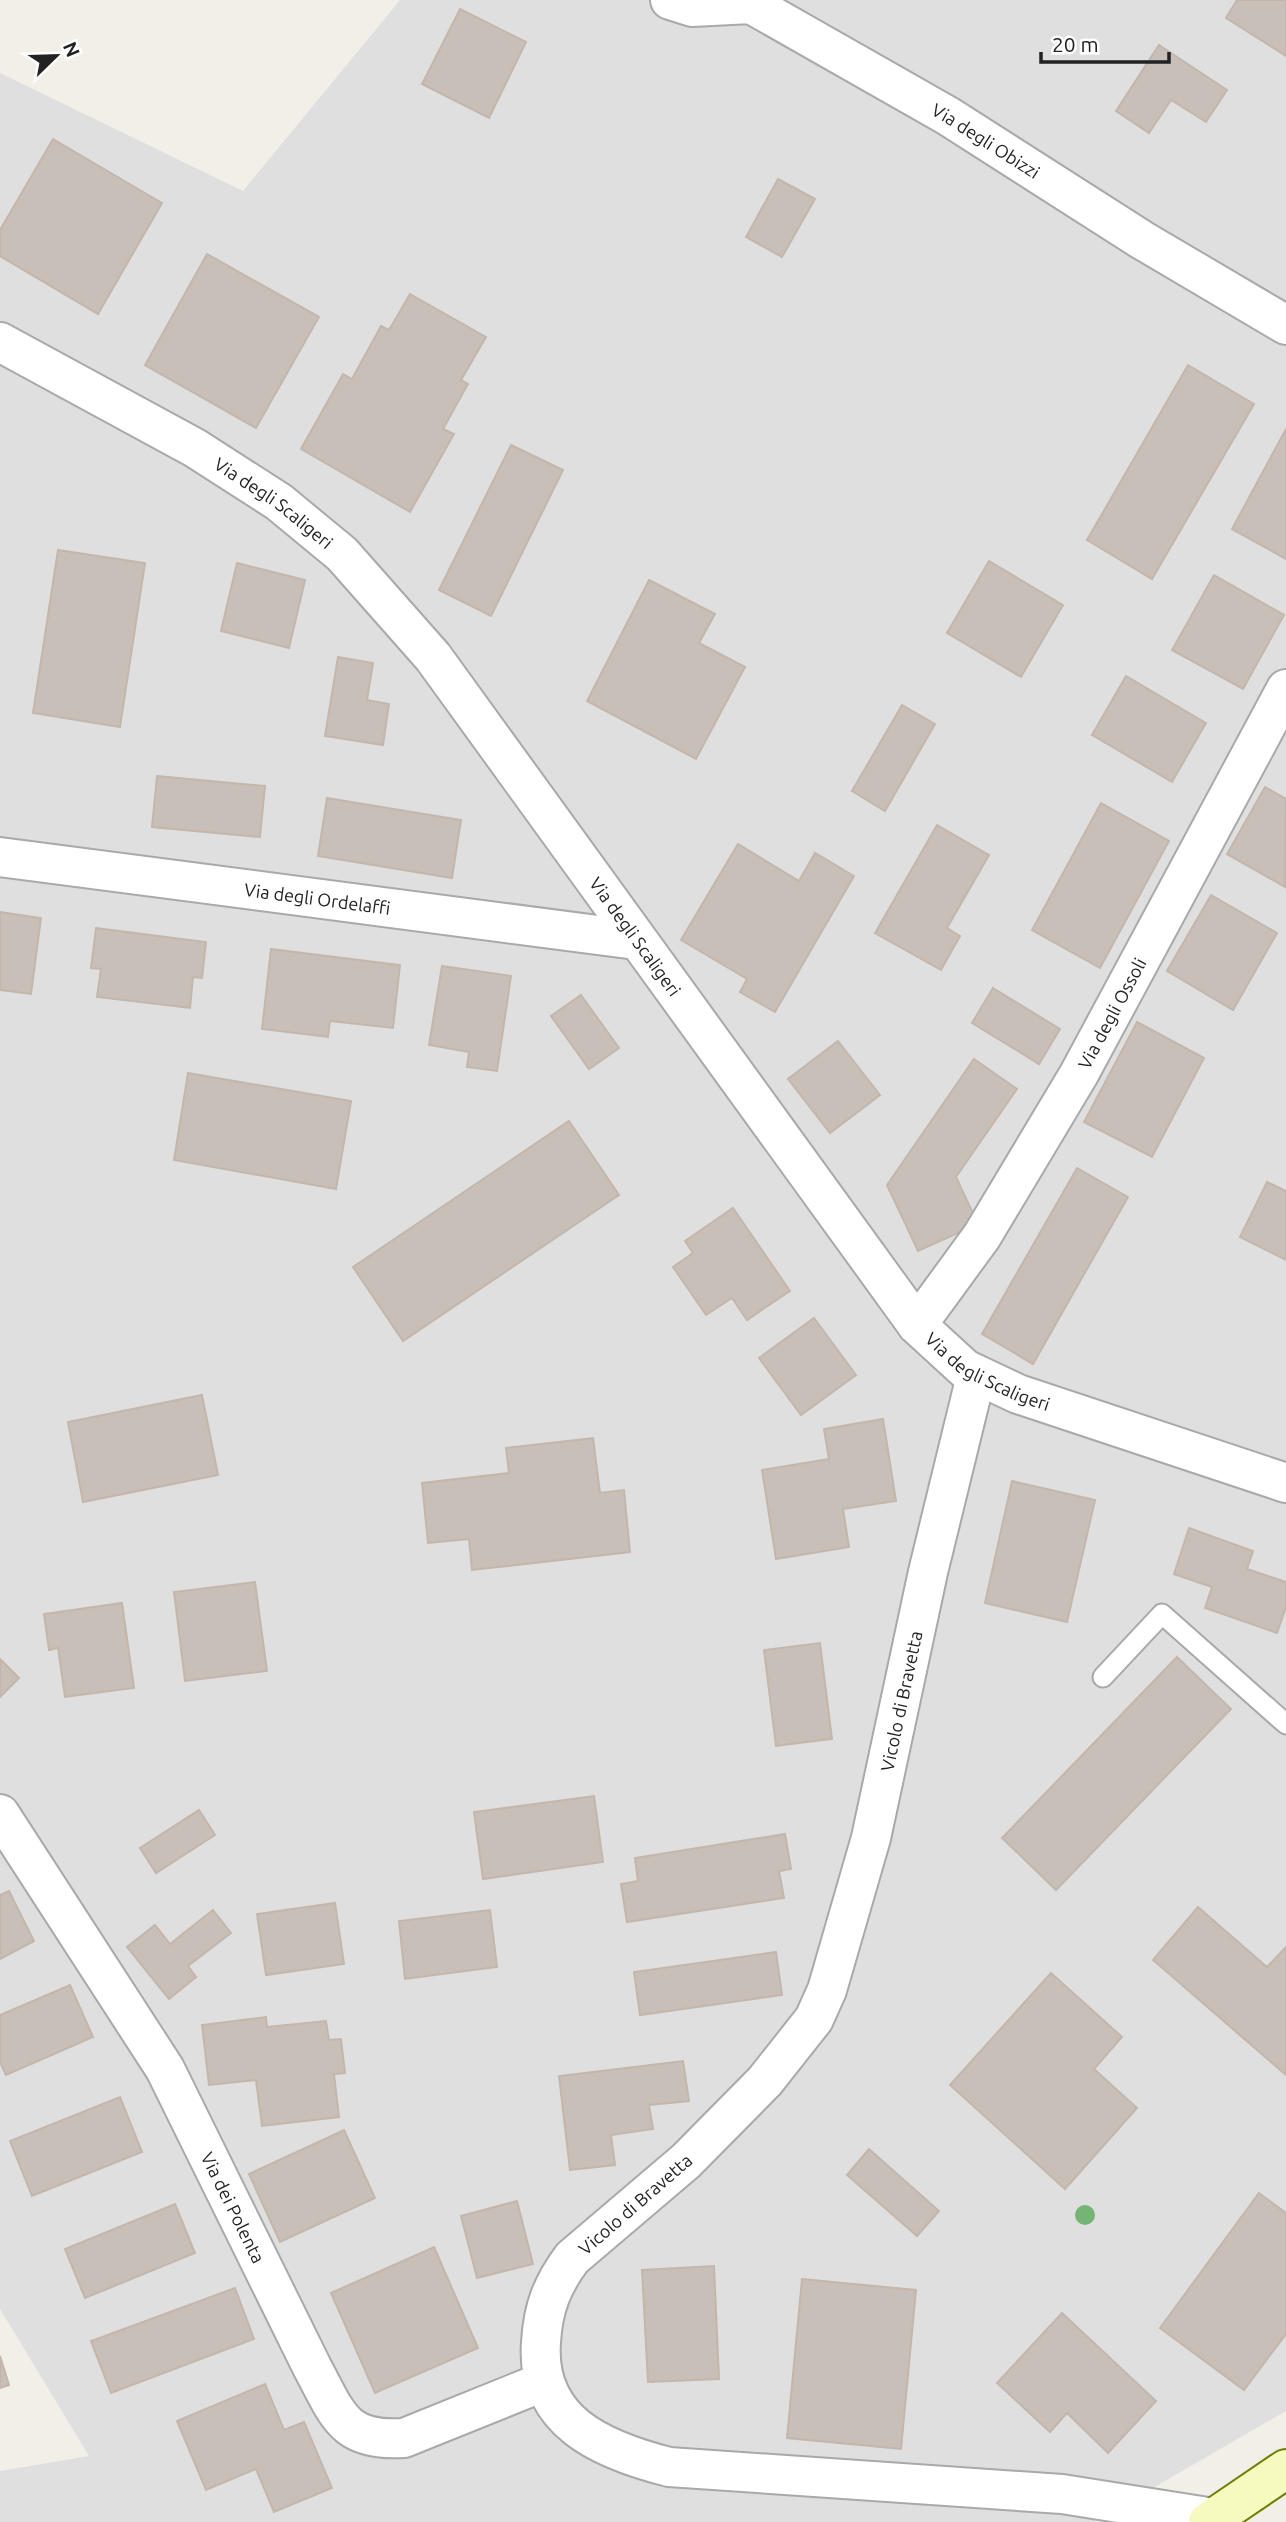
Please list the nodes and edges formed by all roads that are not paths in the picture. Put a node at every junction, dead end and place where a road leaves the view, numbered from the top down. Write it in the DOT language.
graph roads {
  1 [pos="670,0"];
  2 [pos="1286,326"];
  3 [pos="0,342"];
  4 [pos="1286,689"];
  5 [pos="0,857"];
  6 [pos="636,940"];
  7 [pos="917,1325"];
  8 [pos="976,1376"];
  9 [pos="1286,1483"];
  10 [pos="1103,1677"];
  11 [pos="1286,1724"];
  12 [pos="0,1814"];
  13 [pos="543,2382"];
  14 [pos="1286,2469"];
  15 [pos="1211,2520"];
  1 -- 2 [label="street, Via degli Obizzi"];
  3 -- 6 [label="street, Via degli Scaligeri"];
  4 -- 7 [label="street, Via degli Ossoli"];
  5 -- 6 [label="street, Via degli Ordelaffi"];
  6 -- 7 [label="street, Via degli Scaligeri"];
  7 -- 8 [label="street, Via degli Scaligeri"];
  8 -- 9 [label="street, Via degli Scaligeri"];
  8 -- 13 [label="street, Vicolo di Bravetta"];
  10 -- 11 [label="lane"];
  12 -- 13 [label="street, Via dei Polenta"];
  13 -- 15 [label="street, Vicolo di Bravetta"];
  14 -- 15 [label="main road"];
}
